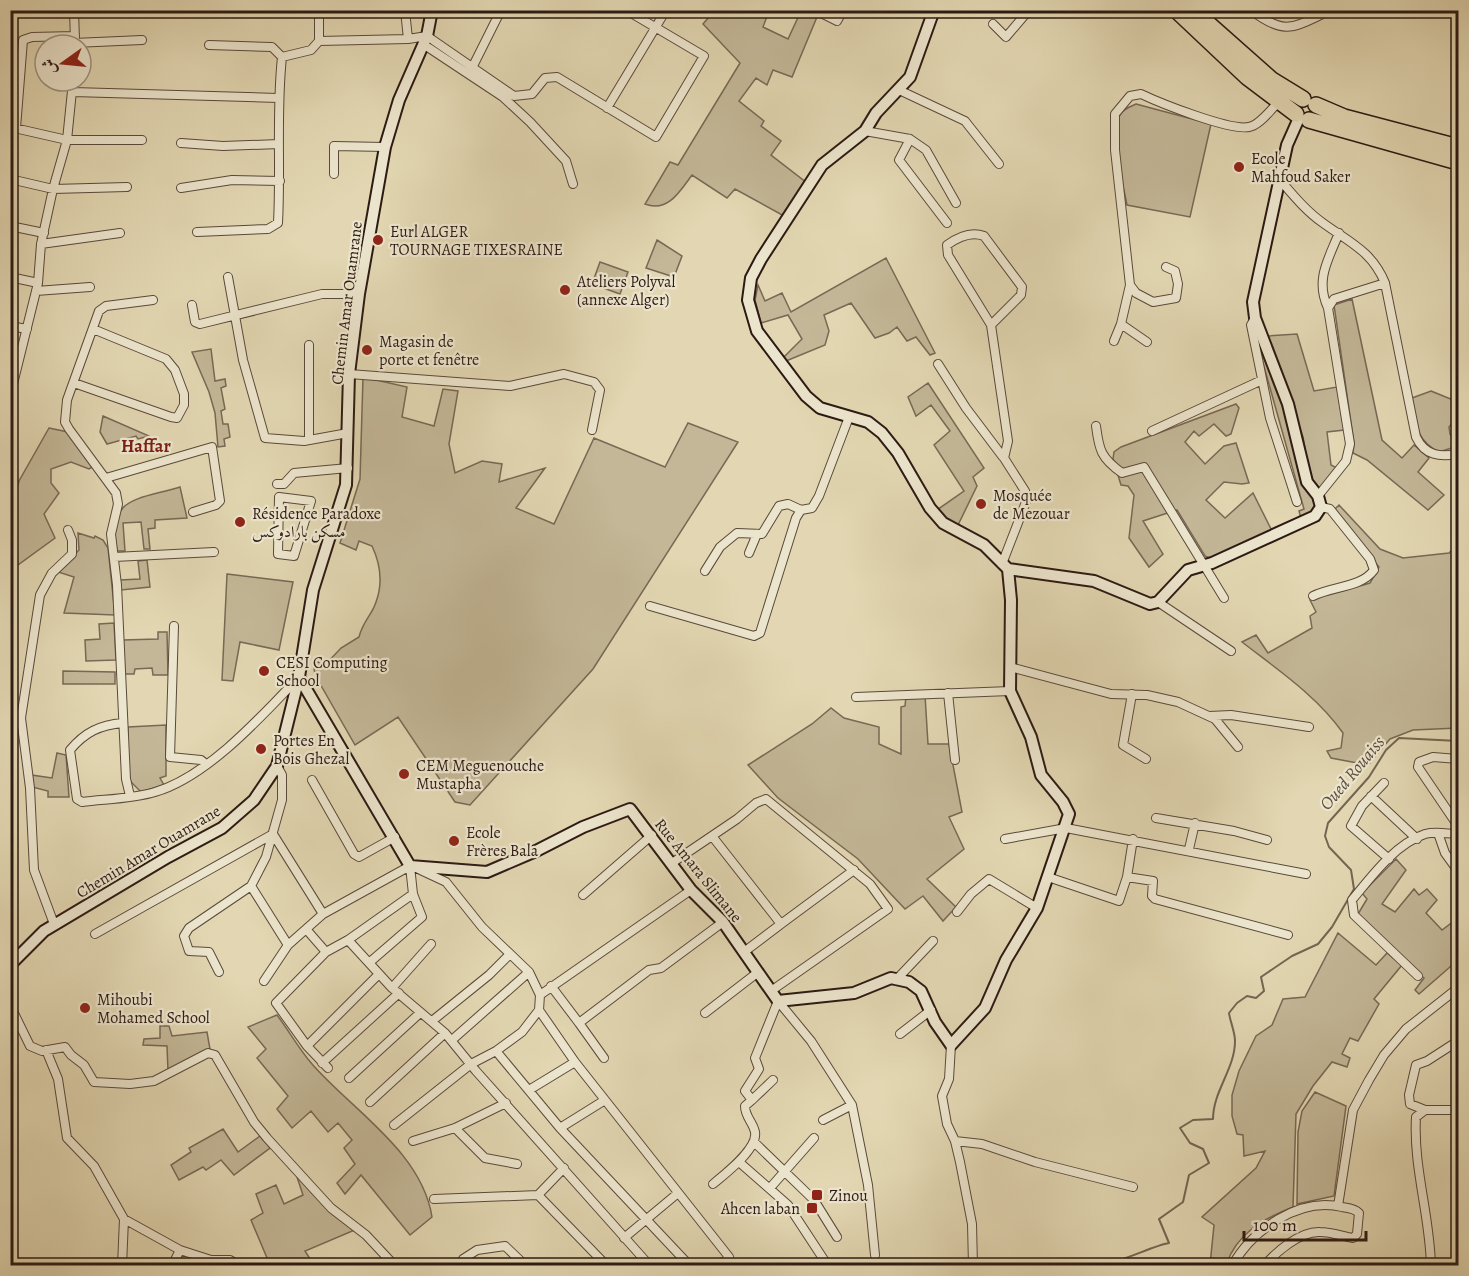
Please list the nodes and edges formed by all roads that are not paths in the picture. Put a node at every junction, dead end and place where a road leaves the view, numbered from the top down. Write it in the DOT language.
graph roads {
  1 [pos="74,10"];
  2 [pos="110,10"];
  3 [pos="166,10"];
  4 [pos="217,10"];
  5 [pos="268,10"];
  6 [pos="319,10"];
  7 [pos="405,10"];
  8 [pos="432,10"];
  9 [pos="501,10"];
  10 [pos="626,10"];
  11 [pos="666,10"];
  12 [pos="815,10"];
  13 [pos="843,10"];
  14 [pos="934,10"];
  15 [pos="1029,10"];
  16 [pos="1176,10"];
  17 [pos="1193,10"];
  18 [pos="1251,10"];
  19 [pos="1303,10"];
  20 [pos="1331,10"];
  21 [pos="1314,18"];
  22 [pos="993,24"];
  23 [pos="657,28"];
  24 [pos="75,33"];
  25 [pos="33,37"];
  26 [pos="408,39"];
  27 [pos="142,40"];
  28 [pos="425,40"];
  29 [pos="93,41"];
  30 [pos="319,41"];
  31 [pos="209,45"];
  32 [pos="282,57"];
  33 [pos="472,68"];
  34 [pos="899,90"];
  35 [pos="73,93"];
  36 [pos="93,93"];
  37 [pos="278,98"];
  38 [pos="1310,102"];
  39 [pos="1278,103"];
  40 [pos="607,108"];
  41 [pos="1301,118"];
  42 [pos="13,127"];
  43 [pos="865,131"];
  44 [pos="910,139"];
  45 [pos="67,140"];
  46 [pos="142,140"];
  47 [pos="181,143"];
  48 [pos="279,144"];
  49 [pos="385,147"];
  50 [pos="1458,147"];
  51 [pos="1458,162"];
  52 [pos="999,164"];
  53 [pos="334,174"];
  54 [pos="10,180"];
  55 [pos="1280,180"];
  56 [pos="280,181"];
  57 [pos="573,184"];
  58 [pos="127,187"];
  59 [pos="181,188"];
  60 [pos="53,189"];
  61 [pos="956,203"];
  62 [pos="947,223"];
  63 [pos="10,226"];
  64 [pos="196,232"];
  65 [pos="44,233"];
  66 [pos="120,233"];
  67 [pos="1340,233"];
  68 [pos="41,244"];
  69 [pos="1166,267"];
  70 [pos="10,277"];
  71 [pos="228,278"];
  72 [pos="1385,282"];
  73 [pos="1130,285"];
  74 [pos="37,287"];
  75 [pos="90,287"];
  76 [pos="359,294"];
  77 [pos="153,300"];
  78 [pos="192,305"];
  79 [pos="1328,308"];
  80 [pos="236,317"];
  81 [pos="1255,318"];
  82 [pos="1121,324"];
  83 [pos="991,325"];
  84 [pos="10,326"];
  85 [pos="27,329"];
  86 [pos="93,329"];
  87 [pos="1114,341"];
  88 [pos="1147,342"];
  89 [pos="309,345"];
  90 [pos="938,363"];
  91 [pos="350,374"];
  92 [pos="1262,380"];
  93 [pos="74,383"];
  94 [pos="10,396"];
  95 [pos="849,417"];
  96 [pos="1095,426"];
  97 [pos="592,430"];
  98 [pos="1152,431"];
  99 [pos="348,433"];
  100 [pos="309,439"];
  101 [pos="1458,453"];
  102 [pos="1004,458"];
  103 [pos="348,468"];
  104 [pos="106,478"];
  105 [pos="277,484"];
  106 [pos="279,498"];
  107 [pos="1298,502"];
  108 [pos="1319,502"];
  109 [pos="801,510"];
  110 [pos="193,512"];
  111 [pos="68,530"];
  112 [pos="758,534"];
  113 [pos="214,552"];
  114 [pos="749,553"];
  115 [pos="114,557"];
  116 [pos="1204,564"];
  117 [pos="1005,567"];
  118 [pos="705,571"];
  119 [pos="1312,596"];
  120 [pos="1224,598"];
  121 [pos="1158,602"];
  122 [pos="650,606"];
  123 [pos="174,626"];
  124 [pos="1231,651"];
  125 [pos="1011,667"];
  126 [pos="299,677"];
  127 [pos="1010,691"];
  128 [pos="948,693"];
  129 [pos="1132,694"];
  130 [pos="856,697"];
  131 [pos="1209,716"];
  132 [pos="123,723"];
  133 [pos="1309,727"];
  134 [pos="1238,747"];
  135 [pos="1146,759"];
  136 [pos="1458,759"];
  137 [pos="955,760"];
  138 [pos="206,764"];
  139 [pos="277,766"];
  140 [pos="312,780"];
  141 [pos="1383,783"];
  142 [pos="130,796"];
  143 [pos="1371,796"];
  144 [pos="1156,818"];
  145 [pos="1195,823"];
  146 [pos="1458,826"];
  147 [pos="1066,828"];
  148 [pos="1438,833"];
  149 [pos="273,834"];
  150 [pos="1458,834"];
  151 [pos="652,835"];
  152 [pos="712,836"];
  153 [pos="395,837"];
  154 [pos="1005,839"];
  155 [pos="1133,839"];
  156 [pos="1417,839"];
  157 [pos="1267,840"];
  158 [pos="1189,849"];
  159 [pos="1389,859"];
  160 [pos="672,863"];
  161 [pos="410,866"];
  162 [pos="854,870"];
  163 [pos="1458,871"];
  164 [pos="1306,874"];
  165 [pos="1048,877"];
  166 [pos="1127,877"];
  167 [pos="251,886"];
  168 [pos="691,890"];
  169 [pos="413,894"];
  170 [pos="583,895"];
  171 [pos="1036,908"];
  172 [pos="957,912"];
  173 [pos="323,914"];
  174 [pos="723,922"];
  175 [pos="54,924"];
  176 [pos="781,924"];
  177 [pos="306,929"];
  178 [pos="95,934"];
  179 [pos="1288,935"];
  180 [pos="348,940"];
  181 [pos="933,941"];
  182 [pos="431,944"];
  183 [pos="288,945"];
  184 [pos="326,952"];
  185 [pos="744,952"];
  186 [pos="510,954"];
  187 [pos="370,962"];
  188 [pos="10,965"];
  189 [pos="219,972"];
  190 [pos="529,972"];
  191 [pos="757,973"];
  192 [pos="379,974"];
  193 [pos="1418,975"];
  194 [pos="896,980"];
  195 [pos="264,981"];
  196 [pos="551,986"];
  197 [pos="1458,988"];
  198 [pos="395,991"];
  199 [pos="771,991"];
  200 [pos="540,995"];
  201 [pos="778,1001"];
  202 [pos="10,1005"];
  203 [pos="539,1010"];
  204 [pos="931,1010"];
  205 [pos="420,1013"];
  206 [pos="705,1013"];
  207 [pos="432,1021"];
  208 [pos="579,1023"];
  209 [pos="445,1033"];
  210 [pos="900,1034"];
  211 [pos="452,1040"];
  212 [pos="1458,1041"];
  213 [pos="951,1045"];
  214 [pos="307,1046"];
  215 [pos="46,1050"];
  216 [pos="496,1052"];
  217 [pos="603,1058"];
  218 [pos="575,1062"];
  219 [pos="471,1064"];
  220 [pos="349,1078"];
  221 [pos="773,1080"];
  222 [pos="529,1090"];
  223 [pos="605,1100"];
  224 [pos="752,1100"];
  225 [pos="370,1102"];
  226 [pos="506,1103"];
  227 [pos="852,1105"];
  228 [pos="1425,1110"];
  229 [pos="1458,1110"];
  230 [pos="823,1120"];
  231 [pos="394,1125"];
  232 [pos="455,1128"];
  233 [pos="560,1128"];
  234 [pos="814,1138"];
  235 [pos="413,1141"];
  236 [pos="956,1141"];
  237 [pos="754,1142"];
  238 [pos="739,1162"];
  239 [pos="517,1164"];
  240 [pos="564,1168"];
  241 [pos="786,1171"];
  242 [pos="713,1184"];
  243 [pos="1133,1187"];
  244 [pos="770,1188"];
  245 [pos="678,1192"];
  246 [pos="538,1195"];
  247 [pos="434,1198"];
  248 [pos="1338,1206"];
  249 [pos="647,1217"];
  250 [pos="124,1219"];
  251 [pos="624,1238"];
  252 [pos="837,1238"];
  253 [pos="180,1250"];
  254 [pos="875,1255"];
  255 [pos="210,1263"];
  256 [pos="122,1266"];
  257 [pos="172,1266"];
  258 [pos="239,1266"];
  259 [pos="395,1266"];
  260 [pos="470,1266"];
  261 [pos="526,1266"];
  262 [pos="607,1266"];
  263 [pos="650,1266"];
  264 [pos="690,1266"];
  265 [pos="719,1266"];
  266 [pos="828,1266"];
  267 [pos="973,1266"];
  268 [pos="1232,1266"];
  269 [pos="1264,1266"];
  270 [pos="1431,1266"];
  1 -- 24 [label="street"];
  2 -- 3 [label="street"];
  4 -- 5 [label="street"];
  6 -- 30 [label="street"];
  7 -- 26 [label="street"];
  8 -- 28 [label="street, Chemin Amar Ouamrane"];
  9 -- 33 [label="street"];
  10 -- 23 [label="street"];
  11 -- 23 [label="street"];
  12 -- 13 [label="street"];
  14 -- 34 [label="street"];
  15 -- 22 [label="street"];
  16 -- 39 [label="highway"];
  17 -- 38 [label="highway"];
  18 -- 21 [label="street"];
  19 -- 21 [label="street"];
  20 -- 21 [label="street"];
  23 -- 40 [label="street"];
  23 -- 40 [label="street"];
  25 -- 42 [label="street"];
  26 -- 28 [label="street"];
  26 -- 30 [label="street"];
  27 -- 29 [label="street"];
  28 -- 33 [label="street"];
  28 -- 49 [label="street, Chemin Amar Ouamrane"];
  28 -- 57 [label="street"];
  30 -- 32 [label="street"];
  31 -- 32 [label="street"];
  32 -- 37 [label="street"];
  33 -- 40 [label="street"];
  34 -- 43 [label="street"];
  34 -- 52 [label="street"];
  35 -- 45 [label="street"];
  36 -- 37 [label="street"];
  37 -- 48 [label="street"];
  38 -- 41 [label="highway"];
  38 -- 50 [label="highway"];
  39 -- 41 [label="highway"];
  39 -- 73 [label="street"];
  41 -- 51 [label="highway"];
  41 -- 55 [label="street"];
  42 -- 45 [label="street"];
  43 -- 44 [label="street"];
  43 -- 95 [label="street"];
  44 -- 61 [label="street"];
  44 -- 62 [label="street"];
  45 -- 46 [label="street"];
  45 -- 60 [label="street"];
  47 -- 48 [label="street"];
  48 -- 56 [label="street"];
  49 -- 53 [label="street"];
  49 -- 76 [label="street, Chemin Amar Ouamrane"];
  54 -- 60 [label="street"];
  55 -- 67 [label="street"];
  55 -- 81 [label="street"];
  56 -- 59 [label="street"];
  56 -- 64 [label="street"];
  58 -- 60 [label="street"];
  60 -- 65 [label="street"];
  63 -- 65 [label="street"];
  65 -- 68 [label="street"];
  66 -- 68 [label="street"];
  67 -- 72 [label="street"];
  67 -- 79 [label="street"];
  68 -- 74 [label="street"];
  69 -- 73 [label="street"];
  70 -- 74 [label="street"];
  71 -- 80 [label="street"];
  72 -- 79 [label="street"];
  72 -- 101 [label="street"];
  73 -- 82 [label="street"];
  74 -- 75 [label="street"];
  74 -- 85 [label="street"];
  76 -- 80 [label="street"];
  76 -- 91 [label="street, Chemin Amar Ouamrane"];
  77 -- 86 [label="street"];
  78 -- 80 [label="street"];
  79 -- 108 [label="street"];
  80 -- 100 [label="street"];
  81 -- 92 [label="street"];
  81 -- 108 [label="street"];
  82 -- 87 [label="street"];
  82 -- 88 [label="street"];
  83 -- 83 [label="street"];
  83 -- 102 [label="street"];
  84 -- 85 [label="street"];
  85 -- 94 [label="street"];
  86 -- 93 [label="street"];
  86 -- 93 [label="street"];
  89 -- 100 [label="street"];
  90 -- 102 [label="street"];
  91 -- 97 [label="street"];
  91 -- 99 [label="street, Chemin Amar Ouamrane"];
  92 -- 98 [label="street"];
  92 -- 107 [label="street"];
  93 -- 104 [label="street"];
  95 -- 109 [label="street"];
  95 -- 117 [label="street"];
  96 -- 116 [label="street"];
  99 -- 100 [label="street"];
  99 -- 103 [label="street, Chemin Amar Ouamrane"];
  102 -- 117 [label="street"];
  103 -- 105 [label="street"];
  103 -- 126 [label="street, Chemin Amar Ouamrane"];
  104 -- 110 [label="street"];
  104 -- 115 [label="street"];
  106 -- 106 [label="street"];
  108 -- 116 [label="street"];
  108 -- 119 [label="street"];
  109 -- 112 [label="street"];
  109 -- 122 [label="street"];
  111 -- 175 [label="street"];
  112 -- 114 [label="street"];
  112 -- 118 [label="street"];
  113 -- 115 [label="street"];
  115 -- 132 [label="street"];
  116 -- 120 [label="street"];
  116 -- 121 [label="street"];
  117 -- 121 [label="street"];
  117 -- 125 [label="street"];
  121 -- 124 [label="street"];
  123 -- 138 [label="street"];
  125 -- 127 [label="street"];
  125 -- 129 [label="street"];
  126 -- 138 [label="street"];
  126 -- 139 [label="street, Chemin Amar Ouamrane"];
  126 -- 153 [label="street"];
  127 -- 128 [label="street"];
  127 -- 147 [label="street"];
  128 -- 130 [label="street"];
  128 -- 137 [label="street"];
  129 -- 131 [label="street"];
  129 -- 135 [label="street"];
  131 -- 133 [label="street"];
  131 -- 134 [label="street"];
  132 -- 142 [label="street"];
  132 -- 142 [label="street"];
  136 -- 146 [label="street"];
  138 -- 142 [label="street"];
  139 -- 149 [label="street"];
  139 -- 175 [label="street, Chemin Amar Ouamrane"];
  140 -- 153 [label="street"];
  141 -- 143 [label="street"];
  143 -- 156 [label="street"];
  143 -- 159 [label="street"];
  144 -- 145 [label="street"];
  145 -- 157 [label="street"];
  145 -- 158 [label="street"];
  147 -- 154 [label="street"];
  147 -- 155 [label="street"];
  147 -- 165 [label="street"];
  148 -- 150 [label="street"];
  148 -- 156 [label="street"];
  148 -- 163 [label="street"];
  149 -- 167 [label="street"];
  149 -- 173 [label="street"];
  149 -- 178 [label="street"];
  151 -- 160 [label="street, Rue Amara Slimane"];
  151 -- 161 [label="street, Rue Amara Slimane"];
  151 -- 170 [label="street"];
  152 -- 160 [label="street"];
  152 -- 162 [label="street"];
  152 -- 176 [label="street"];
  153 -- 161 [label="street"];
  155 -- 158 [label="street"];
  155 -- 166 [label="street"];
  156 -- 159 [label="street"];
  158 -- 164 [label="street"];
  159 -- 193 [label="street"];
  160 -- 168 [label="street, Rue Amara Slimane"];
  161 -- 169 [label="street"];
  161 -- 173 [label="street"];
  161 -- 186 [label="street"];
  162 -- 176 [label="street"];
  162 -- 199 [label="street"];
  165 -- 166 [label="street"];
  165 -- 171 [label="street"];
  166 -- 179 [label="street"];
  167 -- 183 [label="street"];
  167 -- 189 [label="street"];
  168 -- 174 [label="street, Rue Amara Slimane"];
  168 -- 196 [label="street"];
  169 -- 180 [label="street"];
  169 -- 187 [label="street"];
  171 -- 172 [label="street"];
  171 -- 213 [label="street"];
  173 -- 177 [label="street"];
  174 -- 185 [label="street, Rue Amara Slimane"];
  174 -- 208 [label="street"];
  175 -- 188 [label="street, Chemin Amar Ouamrane"];
  176 -- 185 [label="street"];
  177 -- 183 [label="street"];
  177 -- 184 [label="street"];
  180 -- 184 [label="street"];
  180 -- 187 [label="street"];
  181 -- 194 [label="street"];
  182 -- 198 [label="street"];
  183 -- 195 [label="street"];
  184 -- 214 [label="street"];
  185 -- 191 [label="street, Rue Amara Slimane"];
  186 -- 190 [label="street"];
  186 -- 207 [label="street"];
  187 -- 192 [label="street"];
  190 -- 200 [label="street"];
  190 -- 211 [label="street"];
  191 -- 199 [label="street, Rue Amara Slimane"];
  191 -- 206 [label="street"];
  192 -- 198 [label="street"];
  192 -- 214 [label="street"];
  194 -- 201 [label="street"];
  194 -- 204 [label="street"];
  196 -- 200 [label="street"];
  196 -- 208 [label="street"];
  197 -- 248 [label="street"];
  198 -- 205 [label="street"];
  198 -- 214 [label="street"];
  199 -- 201 [label="street, Rue Amara Slimane"];
  200 -- 203 [label="street"];
  201 -- 224 [label="street"];
  201 -- 227 [label="street"];
  202 -- 215 [label="street"];
  203 -- 216 [label="street"];
  203 -- 218 [label="street"];
  204 -- 210 [label="street"];
  204 -- 213 [label="street"];
  205 -- 207 [label="street"];
  205 -- 220 [label="street"];
  207 -- 209 [label="street"];
  208 -- 217 [label="street"];
  209 -- 211 [label="street"];
  209 -- 225 [label="street"];
  211 -- 219 [label="street"];
  212 -- 228 [label="street"];
  213 -- 236 [label="street"];
  215 -- 250 [label="street"];
  215 -- 259 [label="street"];
  216 -- 219 [label="street"];
  216 -- 222 [label="street"];
  218 -- 222 [label="street"];
  218 -- 223 [label="street"];
  219 -- 226 [label="street"];
  219 -- 231 [label="street"];
  221 -- 224 [label="street"];
  222 -- 233 [label="street"];
  223 -- 233 [label="street"];
  223 -- 245 [label="street"];
  224 -- 237 [label="street"];
  226 -- 232 [label="street"];
  226 -- 240 [label="street"];
  227 -- 230 [label="street"];
  227 -- 254 [label="street"];
  228 -- 229 [label="street"];
  228 -- 270 [label="street"];
  232 -- 235 [label="street"];
  232 -- 239 [label="street"];
  233 -- 249 [label="street"];
  234 -- 241 [label="street"];
  236 -- 243 [label="street"];
  236 -- 267 [label="street"];
  237 -- 238 [label="street"];
  237 -- 241 [label="street"];
  238 -- 242 [label="street"];
  238 -- 244 [label="street"];
  240 -- 246 [label="street"];
  240 -- 251 [label="street"];
  241 -- 244 [label="street"];
  241 -- 252 [label="street"];
  244 -- 266 [label="street"];
  245 -- 249 [label="street"];
  245 -- 265 [label="street"];
  246 -- 247 [label="street"];
  246 -- 262 [label="street"];
  248 -- 268 [label="street"];
  248 -- 269 [label="street"];
  249 -- 251 [label="street"];
  249 -- 264 [label="street"];
  250 -- 253 [label="street"];
  250 -- 256 [label="street"];
  251 -- 263 [label="street"];
  253 -- 255 [label="street"];
  253 -- 257 [label="street"];
  255 -- 258 [label="street"];
  260 -- 261 [label="street"];
}
